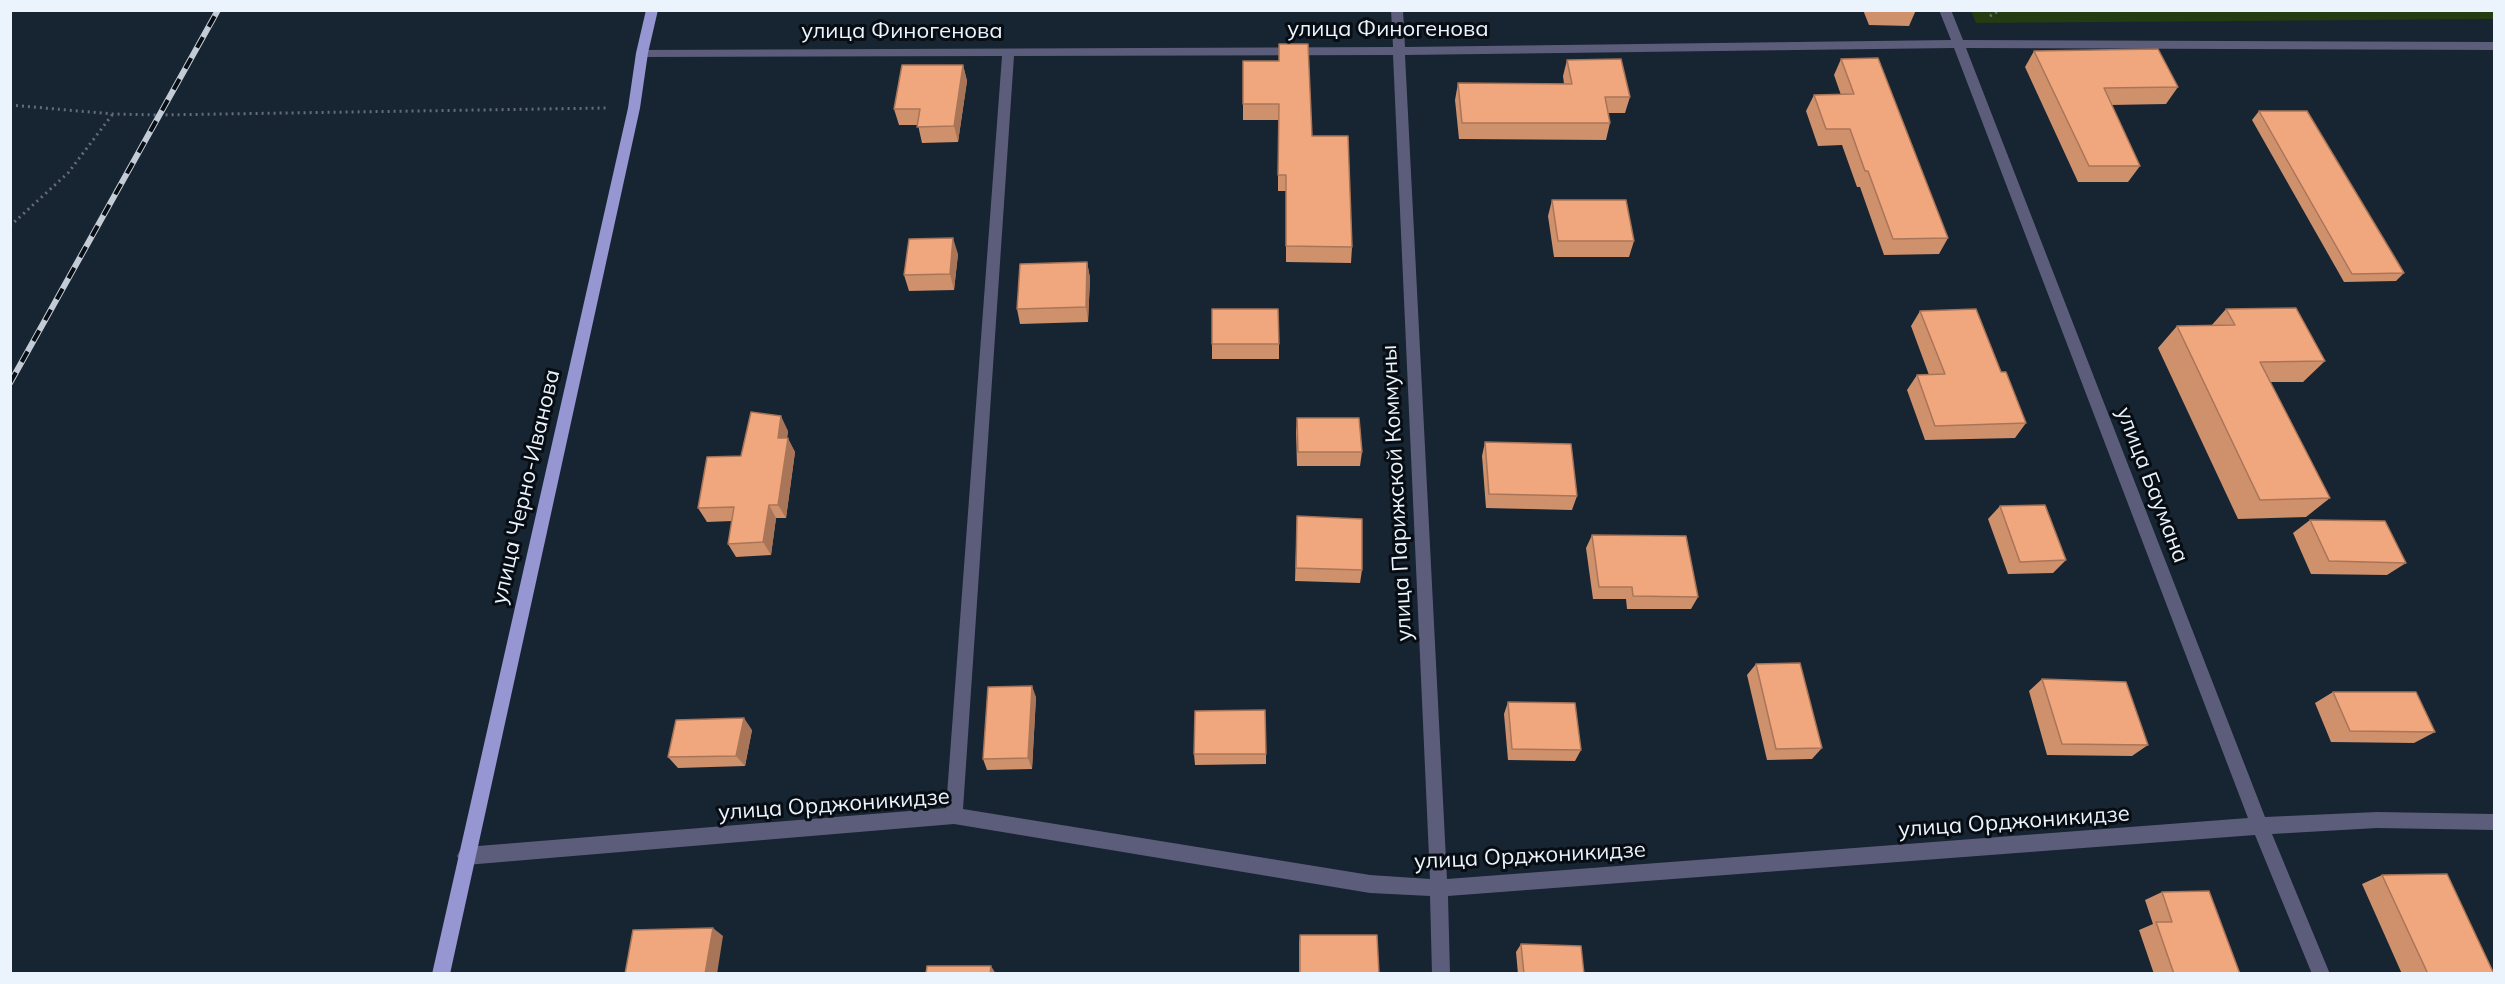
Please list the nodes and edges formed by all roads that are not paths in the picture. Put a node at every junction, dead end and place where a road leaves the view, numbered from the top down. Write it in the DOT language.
graph roads {
  1 [pos="652,10"];
  2 [pos="1397,10"];
  3 [pos="1945,10"];
  4 [pos="1956,44"];
  5 [pos="2494,46"];
  6 [pos="1399,51"];
  7 [pos="1008,52"];
  8 [pos="642,53"];
  9 [pos="954,816"];
  10 [pos="2494,822"];
  11 [pos="2260,826"];
  12 [pos="466,856"];
  13 [pos="1438,888"];
  14 [pos="441,974"];
  15 [pos="1441,974"];
  16 [pos="2321,974"];
  1 -- 8 [label="main road, улица Черно-Иванова"];
  2 -- 6 [label="street, улица Парижской Коммуны"];
  3 -- 4 [label="street, улица Баумана"];
  4 -- 5 [label="street, улица Финогенова"];
  4 -- 6 [label="street, улица Финогенова"];
  4 -- 11 [label="street, улица Баумана"];
  6 -- 7 [label="street, улица Финогенова"];
  6 -- 13 [label="street, улица Парижской Коммуны"];
  7 -- 8 [label="street, улица Финогенова"];
  7 -- 9 [label="street"];
  8 -- 12 [label="main road, улица Черно-Иванова"];
  9 -- 12 [label="street, улица Орджоникидзе"];
  9 -- 13 [label="street, улица Орджоникидзе"];
  10 -- 11 [label="street, улица Орджоникидзе"];
  11 -- 13 [label="street, улица Орджоникидзе"];
  11 -- 16 [label="street, улица Баумана"];
  12 -- 14 [label="main road, улица Черно-Иванова"];
  13 -- 15 [label="street, улица Парижской Коммуны"];
}
